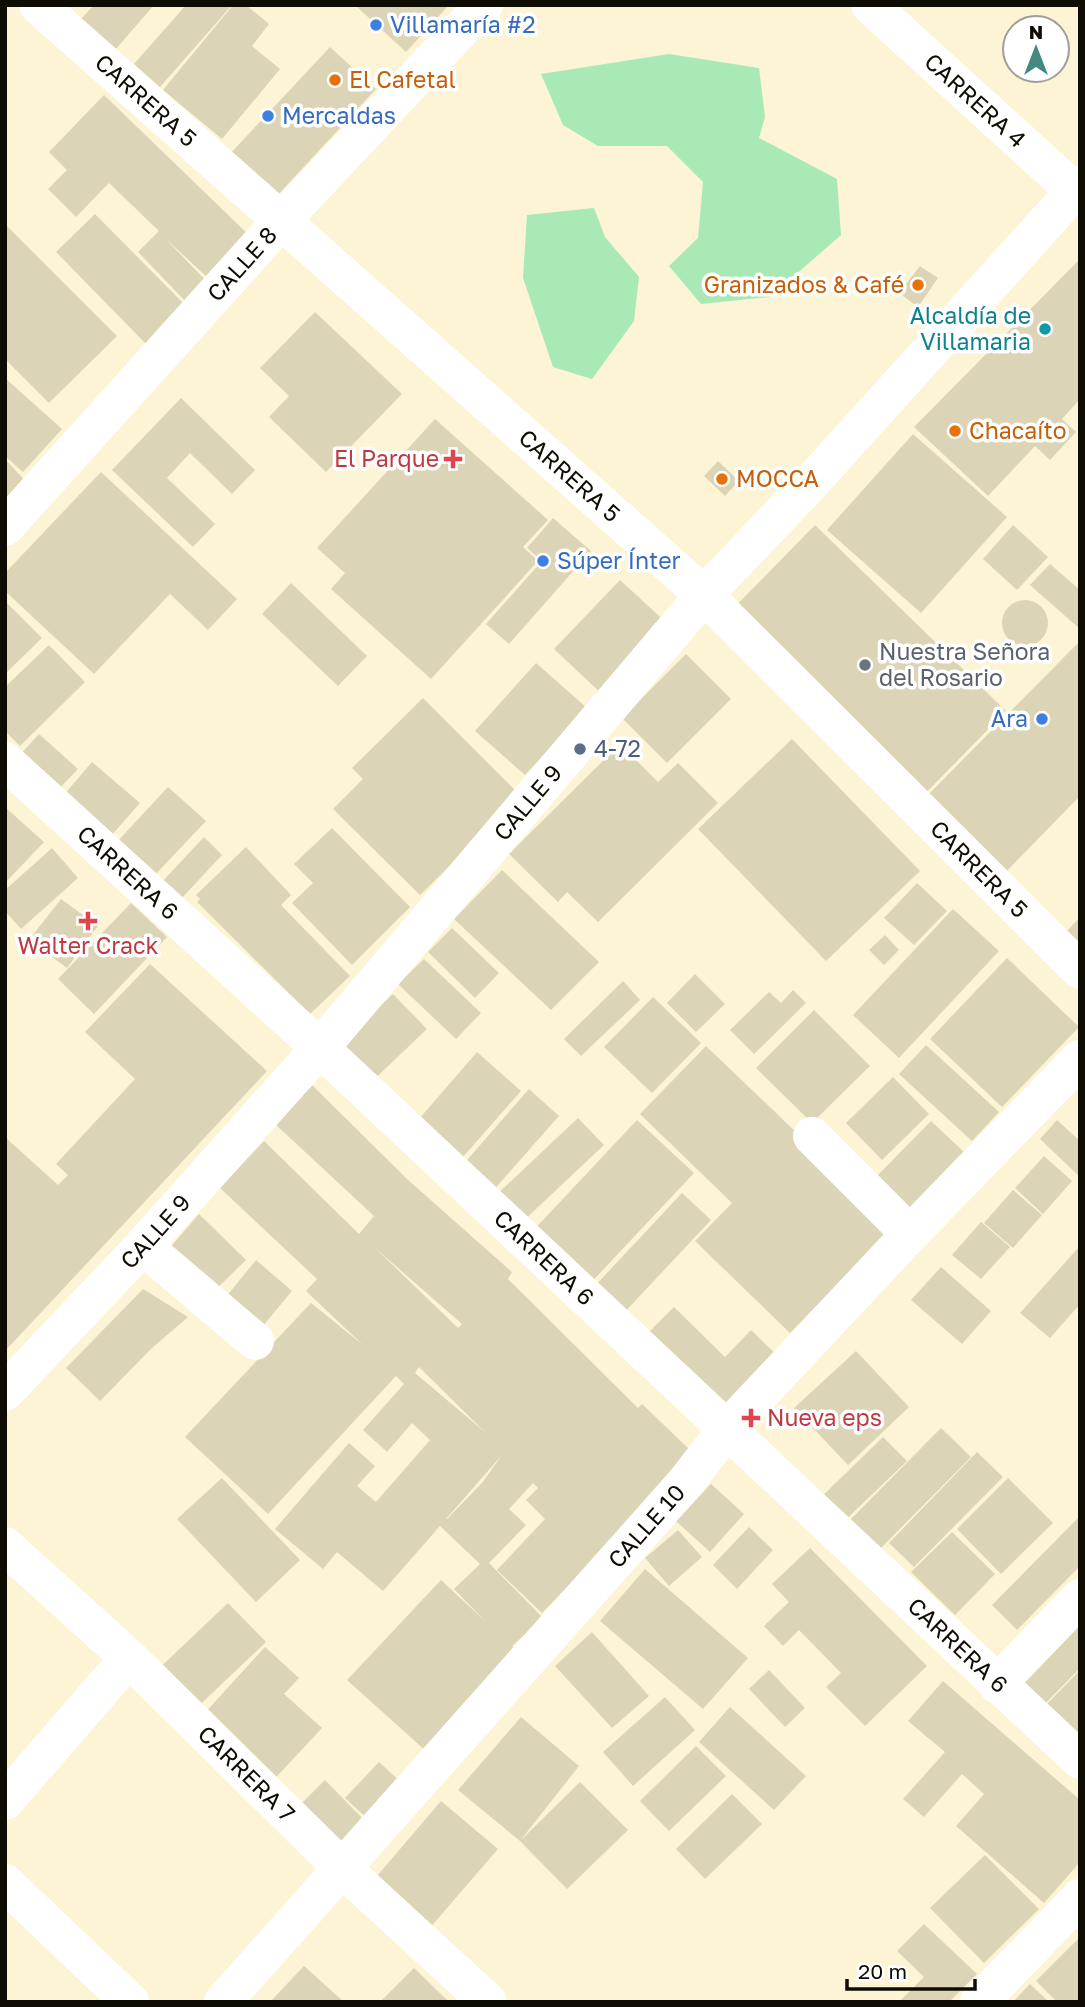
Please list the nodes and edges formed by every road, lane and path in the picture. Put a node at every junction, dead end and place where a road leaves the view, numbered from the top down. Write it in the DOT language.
graph roads {
  1 [pos="38,5"];
  2 [pos="484,5"];
  3 [pos="870,5"];
  4 [pos="1078,191"];
  5 [pos="282,220"];
  6 [pos="5,527"];
  7 [pos="704,595"];
  8 [pos="5,761"];
  9 [pos="1080,970"];
  10 [pos="320,1048"];
  11 [pos="1080,1059"];
  12 [pos="812,1136"];
  13 [pos="910,1234"];
  14 [pos="143,1246"];
  15 [pos="255,1342"];
  16 [pos="5,1392"];
  17 [pos="727,1429"];
  18 [pos="5,1546"];
  19 [pos="1080,1598"];
  20 [pos="129,1658"];
  21 [pos="997,1684"];
  22 [pos="1080,1760"];
  23 [pos="5,1801"];
  24 [pos="343,1869"];
  25 [pos="5,1883"];
  26 [pos="1080,1898"];
  27 [pos="130,2002"];
  28 [pos="223,2002"];
  29 [pos="488,2002"];
  30 [pos="979,2002"];
  1 -- 5 [label="street, CARRERA 5"];
  2 -- 5 [label="street, CALLE 8"];
  3 -- 4 [label="street, CARRERA 4"];
  4 -- 7 [label="street, CALLE 9"];
  5 -- 6 [label="street, CALLE 8"];
  5 -- 7 [label="street, CARRERA 5"];
  7 -- 9 [label="street, CARRERA 5"];
  7 -- 10 [label="street, CALLE 9"];
  8 -- 10 [label="street, CARRERA 6"];
  10 -- 14 [label="street, CALLE 9"];
  10 -- 17 [label="street, CARRERA 6"];
  11 -- 13 [label="street, CALLE 10"];
  12 -- 13 [label="street"];
  13 -- 17 [label="street, CALLE 10"];
  14 -- 15 [label="street"];
  14 -- 16 [label="street, CALLE 9"];
  17 -- 21 [label="street, CARRERA 6"];
  17 -- 24 [label="street, CALLE 10"];
  18 -- 20 [label="street, CARRERA 7"];
  19 -- 21 [label="street"];
  20 -- 23 [label="street"];
  20 -- 24 [label="street, CARRERA 7"];
  21 -- 22 [label="street, CARRERA 6"];
  24 -- 28 [label="street, CALLE 10"];
  24 -- 29 [label="street, CARRERA 7"];
  25 -- 27 [label="street"];
  26 -- 30 [label="street"];
}
